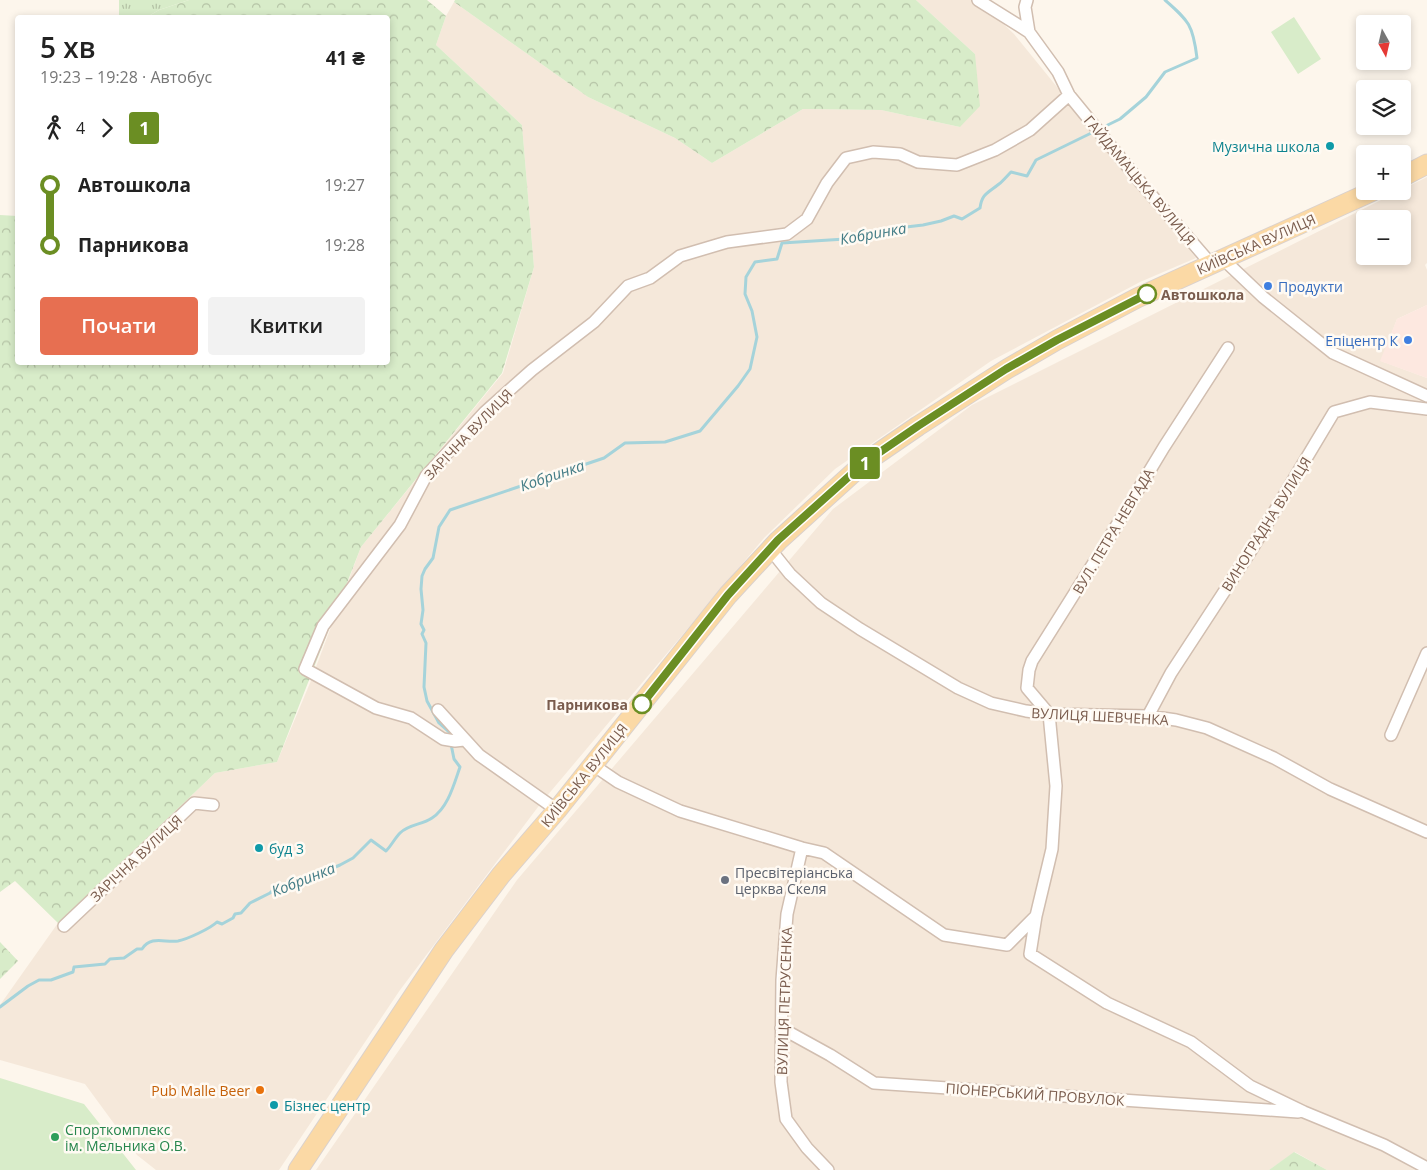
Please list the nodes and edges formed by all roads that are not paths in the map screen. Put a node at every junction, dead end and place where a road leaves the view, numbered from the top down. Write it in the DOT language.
graph roads {
  1 [pos="978,0"];
  2 [pos="1027,0"];
  3 [pos="1029,32"];
  4 [pos="1069,95"];
  5 [pos="1427,164"];
  6 [pos="1411,172"];
  7 [pos="1356,199"];
  8 [pos="1217,262"];
  9 [pos="1228,348"];
  10 [pos="1427,396"];
  11 [pos="1427,409"];
  12 [pos="770,549"];
  13 [pos="1427,654"];
  14 [pos="438,710"];
  15 [pos="1049,714"];
  16 [pos="1148,716"];
  17 [pos="1391,736"];
  18 [pos="459,740"];
  19 [pos="593,764"];
  20 [pos="214,805"];
  21 [pos="557,810"];
  22 [pos="1427,832"];
  23 [pos="802,848"];
  24 [pos="1036,916"];
  25 [pos="64,926"];
  26 [pos="781,1028"];
  27 [pos="1304,1112"];
  28 [pos="1427,1168"];
  29 [pos="298,1170"];
  30 [pos="828,1170"];
  1 -- 3 [label="street, ГАЙДАМАЦЬКА ВУЛИЦЯ"];
  2 -- 3 [label="street, ГАЙДАМАЦЬКА ВУЛИЦЯ"];
  3 -- 4 [label="street, ГАЙДАМАЦЬКА ВУЛИЦЯ"];
  4 -- 8 [label="street, ГАЙДАМАЦЬКА ВУЛИЦЯ"];
  4 -- 18 [label="street, ЗАРІЧНА ВУЛИЦЯ"];
  5 -- 6 [label="main road"];
  7 -- 8 [label="main road, КИЇВСЬКА ВУЛИЦЯ"];
  8 -- 10 [label="street, ГАЙДАМАЦЬКА ВУЛИЦЯ"];
  8 -- 12 [label="main road, КИЇВСЬКА ВУЛИЦЯ"];
  9 -- 15 [label="street, ВУЛ. ПЕТРА НЕВГАДА"];
  11 -- 16 [label="street, ВИНОГРАДНА ВУЛИЦЯ"];
  12 -- 15 [label="street, ВУЛИЦЯ ШЕВЧЕНКА"];
  12 -- 19 [label="main road, КИЇВСЬКА ВУЛИЦЯ"];
  13 -- 17 [label="street"];
  14 -- 18 [label="street"];
  15 -- 16 [label="street, ВУЛИЦЯ ШЕВЧЕНКА"];
  15 -- 24 [label="street"];
  16 -- 22 [label="street, ВУЛИЦЯ ШЕВЧЕНКА"];
  18 -- 21 [label="street"];
  19 -- 21 [label="main road, КИЇВСЬКА ВУЛИЦЯ"];
  19 -- 23 [label="street"];
  20 -- 25 [label="street, ЗАРІЧНА ВУЛИЦЯ"];
  21 -- 29 [label="main road, КИЇВСЬКА ВУЛИЦЯ"];
  23 -- 24 [label="street"];
  23 -- 26 [label="street, ВУЛИЦЯ ПЕТРУСЕНКА"];
  24 -- 27 [label="street"];
  26 -- 27 [label="street, ПІОНЕРСЬКИЙ ПРОВУЛОК"];
  26 -- 30 [label="street, ВУЛИЦЯ ПЕТРУСЕНКА"];
  27 -- 28 [label="street"];
}
